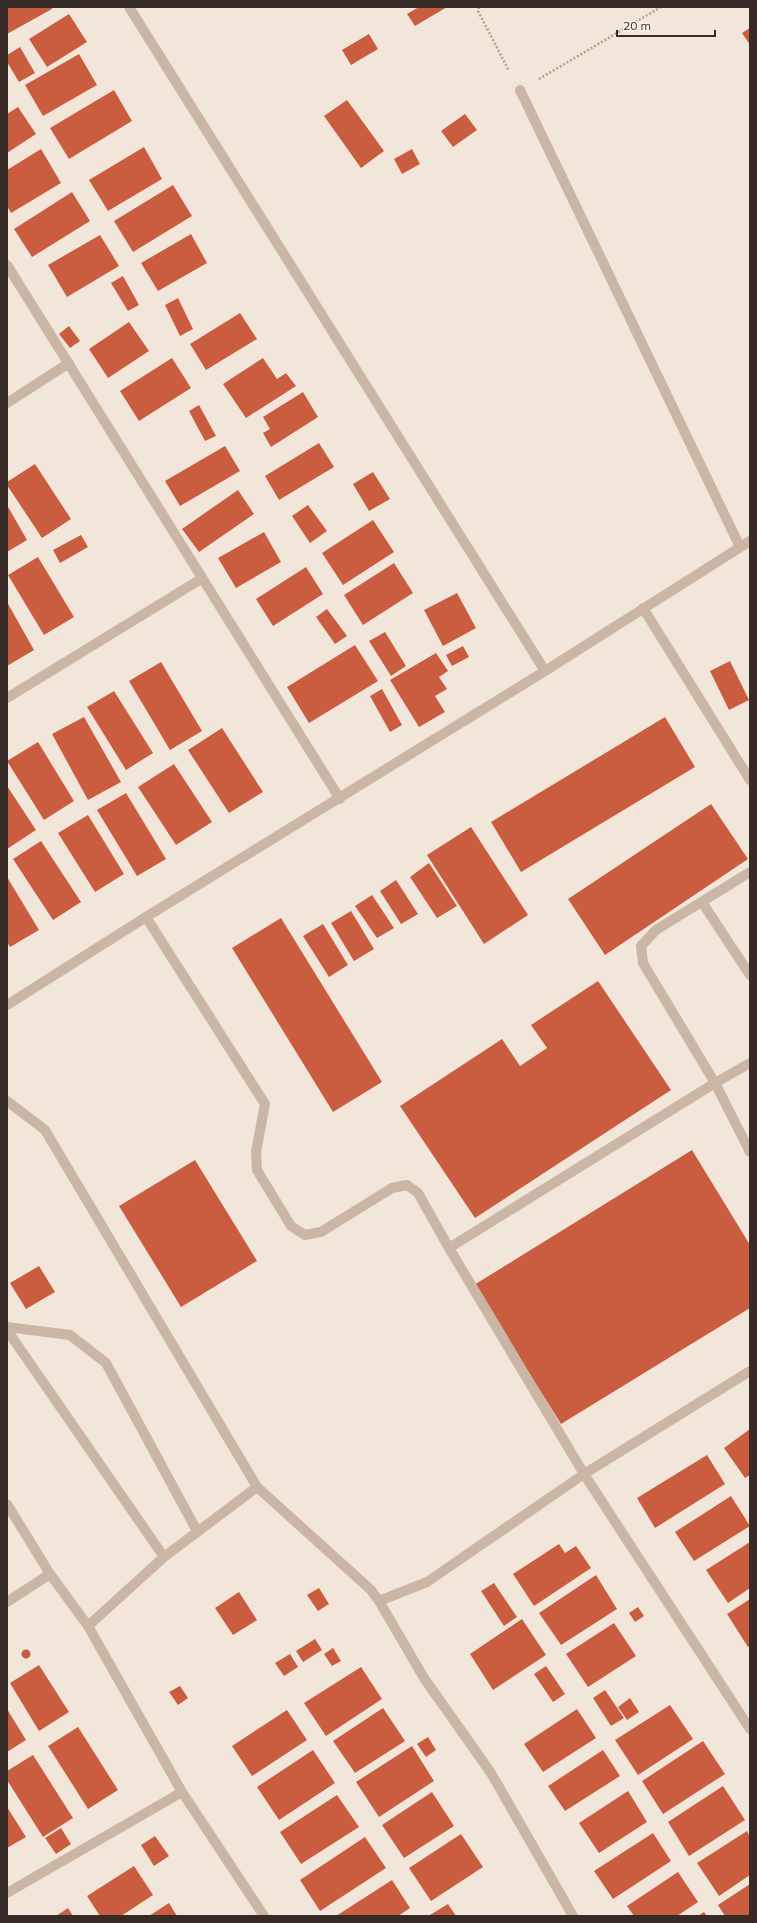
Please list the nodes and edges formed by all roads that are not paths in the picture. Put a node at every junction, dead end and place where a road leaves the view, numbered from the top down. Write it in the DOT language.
graph roads {
  1 [pos="129,7"];
  2 [pos="520,90"];
  3 [pos="7,266"];
  4 [pos="69,363"];
  5 [pos="7,403"];
  6 [pos="750,541"];
  7 [pos="740,547"];
  8 [pos="201,579"];
  9 [pos="643,608"];
  10 [pos="545,671"];
  11 [pos="7,698"];
  12 [pos="750,780"];
  13 [pos="340,799"];
  14 [pos="750,872"];
  15 [pos="702,902"];
  16 [pos="146,917"];
  17 [pos="750,975"];
  18 [pos="7,1005"];
  19 [pos="750,1063"];
  20 [pos="715,1083"];
  21 [pos="7,1101"];
  22 [pos="750,1152"];
  23 [pos="449,1248"];
  24 [pos="7,1327"];
  25 [pos="7,1330"];
  26 [pos="750,1371"];
  27 [pos="584,1474"];
  28 [pos="257,1487"];
  29 [pos="7,1504"];
  30 [pos="197,1531"];
  31 [pos="164,1557"];
  32 [pos="50,1574"];
  33 [pos="379,1600"];
  34 [pos="7,1602"];
  35 [pos="88,1626"];
  36 [pos="750,1729"];
  37 [pos="182,1792"];
  38 [pos="7,1893"];
  39 [pos="264,1916"];
  40 [pos="573,1916"];
  1 -- 10 [label="street"];
  2 -- 7 [label="street"];
  3 -- 4 [label="street"];
  4 -- 5 [label="street"];
  4 -- 8 [label="street"];
  6 -- 7 [label="street"];
  7 -- 9 [label="street"];
  8 -- 11 [label="street"];
  8 -- 13 [label="street"];
  9 -- 10 [label="street"];
  9 -- 12 [label="street"];
  10 -- 13 [label="street"];
  13 -- 16 [label="street"];
  14 -- 15 [label="street"];
  15 -- 17 [label="street"];
  15 -- 20 [label="street"];
  16 -- 18 [label="street"];
  16 -- 23 [label="street"];
  19 -- 20 [label="street"];
  20 -- 22 [label="street"];
  20 -- 23 [label="street"];
  21 -- 28 [label="street"];
  23 -- 27 [label="street"];
  24 -- 30 [label="street"];
  25 -- 31 [label="street"];
  26 -- 27 [label="street"];
  27 -- 33 [label="street"];
  27 -- 36 [label="street"];
  28 -- 30 [label="street"];
  28 -- 33 [label="street"];
  29 -- 32 [label="street"];
  30 -- 31 [label="street"];
  31 -- 35 [label="street"];
  32 -- 34 [label="street"];
  32 -- 35 [label="street"];
  33 -- 40 [label="street"];
  35 -- 37 [label="street"];
  37 -- 38 [label="street"];
  37 -- 39 [label="street"];
}
